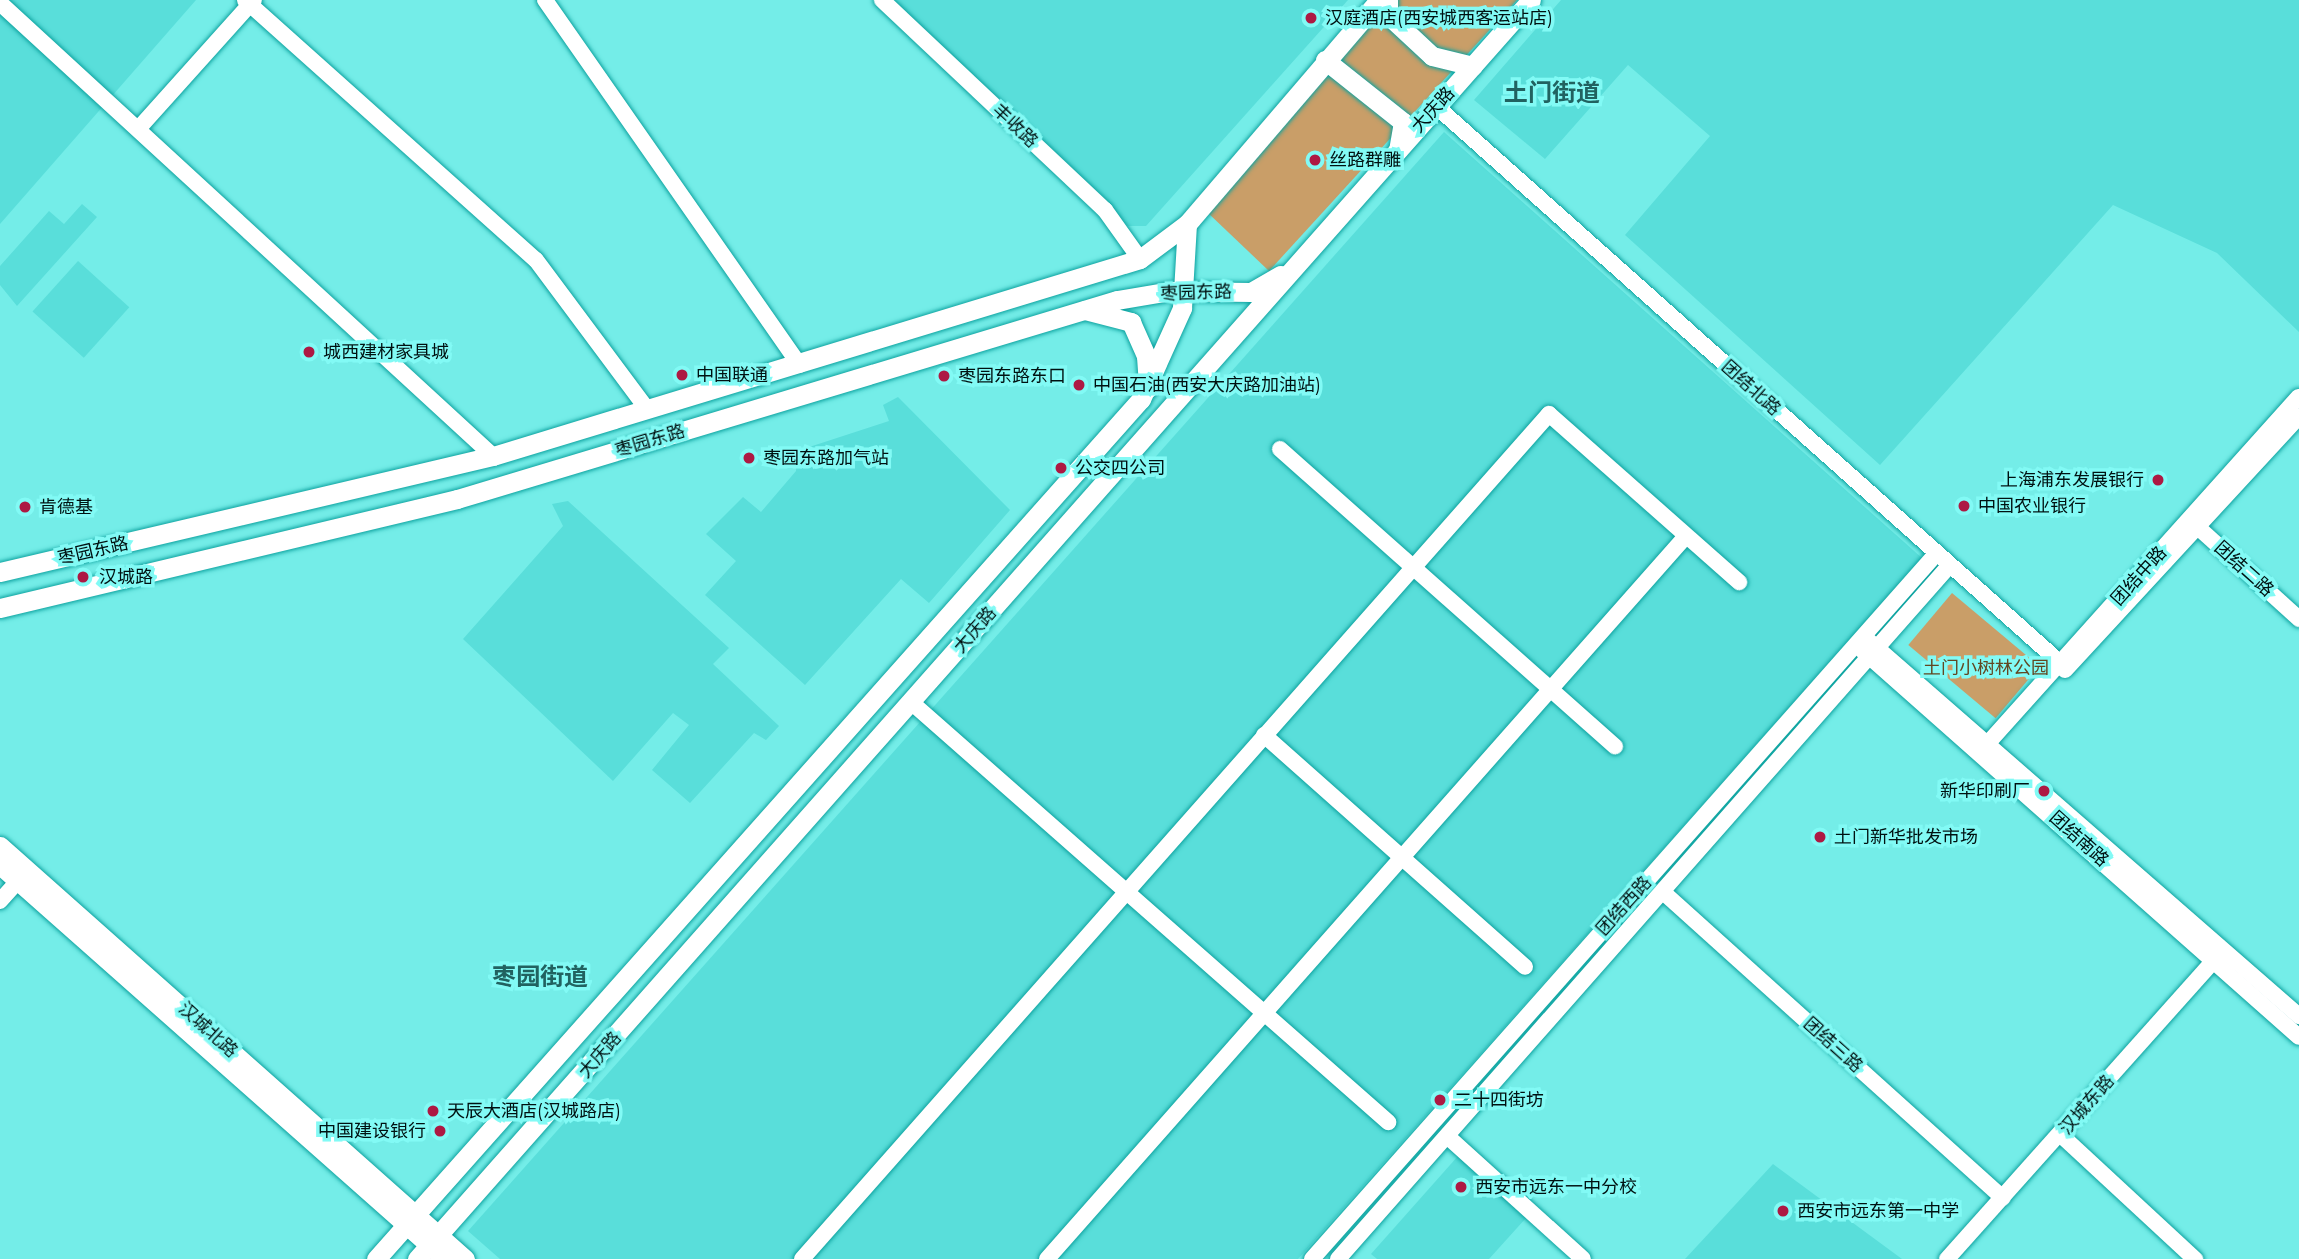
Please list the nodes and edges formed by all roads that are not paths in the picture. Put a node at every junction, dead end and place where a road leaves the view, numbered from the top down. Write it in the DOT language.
graph roads {
  1 [pos="545,0"];
  2 [pos="882,0"];
  3 [pos="1379,0"];
  4 [pos="1388,0"];
  5 [pos="1531,0"];
  6 [pos="250,1"];
  7 [pos="0,3"];
  8 [pos="1325,60"];
  9 [pos="1473,66"];
  10 [pos="1437,107"];
  11 [pos="139,128"];
  12 [pos="1398,151"];
  13 [pos="1187,225"];
  14 [pos="1140,259"];
  15 [pos="1294,268"];
  16 [pos="1184,292"];
  17 [pos="1084,309"];
  18 [pos="800,365"];
  19 [pos="1148,390"];
  20 [pos="2299,397"];
  21 [pos="648,410"];
  22 [pos="2299,416"];
  23 [pos="1109,436"];
  24 [pos="1280,449"];
  25 [pos="1130,454"];
  26 [pos="493,456"];
  27 [pos="2194,524"];
  28 [pos="1686,536"];
  29 [pos="1936,554"];
  30 [pos="1949,566"];
  31 [pos="1414,567"];
  32 [pos="0,572"];
  33 [pos="1739,582"];
  34 [pos="0,608"];
  35 [pos="2299,619"];
  36 [pos="1860,640"];
  37 [pos="1874,653"];
  38 [pos="2063,666"];
  39 [pos="1550,688"];
  40 [pos="911,702"];
  41 [pos="1265,735"];
  42 [pos="1615,746"];
  43 [pos="1986,752"];
  44 [pos="0,846"];
  45 [pos="1402,858"];
  46 [pos="0,866"];
  47 [pos="22,876"];
  48 [pos="1126,891"];
  49 [pos="1663,892"];
  50 [pos="0,901"];
  51 [pos="2219,955"];
  52 [pos="1525,967"];
  53 [pos="1263,1012"];
  54 [pos="2299,1016"];
  55 [pos="2299,1037"];
  56 [pos="1388,1122"];
  57 [pos="2061,1135"];
  58 [pos="1447,1136"];
  59 [pos="2003,1198"];
  60 [pos="410,1220"];
  61 [pos="428,1247"];
  62 [pos="376,1259"];
  63 [pos="445,1259"];
  64 [pos="465,1259"];
  65 [pos="802,1259"];
  66 [pos="1047,1259"];
  67 [pos="1312,1259"];
  68 [pos="1338,1259"];
  69 [pos="1583,1259"];
  70 [pos="1947,1259"];
  71 [pos="2195,1259"];
  1 -- 18 [label="street"];
  2 -- 14 [label="street, 丰收路"];
  3 -- 8 [label="main road"];
  4 -- 9 [label="main road"];
  5 -- 9 [label="main road, 大庆路"];
  6 -- 11 [label="street"];
  6 -- 21 [label="street"];
  7 -- 11 [label="street"];
  8 -- 12 [label="main road"];
  8 -- 13 [label="main road"];
  9 -- 10 [label="main road, 大庆路"];
  10 -- 12 [label="main road, 大庆路"];
  10 -- 29 [label="street, 团结北路"];
  11 -- 26 [label="street"];
  12 -- 15 [label="main road, 大庆路"];
  13 -- 14 [label="main road, 枣园东路"];
  13 -- 16 [label="main road, 大庆路"];
  14 -- 18 [label="main road, 枣园东路"];
  15 -- 16 [label="main road, 枣园东路"];
  15 -- 25 [label="main road, 大庆路"];
  16 -- 17 [label="main road, 枣园东路"];
  16 -- 19 [label="main road, 大庆路"];
  17 -- 19 [label="main road"];
  17 -- 34 [label="main road, 枣园东路"];
  18 -- 21 [label="main road, 枣园东路"];
  19 -- 23 [label="main road, 大庆路"];
  20 -- 27 [label="street, 团结中路"];
  21 -- 26 [label="main road, 枣园东路"];
  22 -- 27 [label="street, 团结中路"];
  23 -- 25 [label="main road"];
  23 -- 60 [label="main road, 大庆路"];
  24 -- 31 [label="street"];
  25 -- 40 [label="main road, 大庆路"];
  26 -- 32 [label="main road, 枣园东路"];
  27 -- 35 [label="street, 团结二路"];
  27 -- 38 [label="street, 团结中路"];
  28 -- 31 [label="street"];
  28 -- 33 [label="street"];
  28 -- 39 [label="street"];
  29 -- 30 [label="street, 团结北路"];
  29 -- 36 [label="street, 团结西路"];
  30 -- 37 [label="street, 团结西路"];
  30 -- 38 [label="street, 团结北路"];
  31 -- 39 [label="street"];
  31 -- 41 [label="street"];
  36 -- 37 [label="street, 团结南路"];
  36 -- 67 [label="street, 团结西路"];
  37 -- 43 [label="street, 团结南路"];
  37 -- 49 [label="street, 团结西路"];
  38 -- 43 [label="street, 团结中路"];
  39 -- 42 [label="street"];
  39 -- 45 [label="street"];
  40 -- 48 [label="street"];
  40 -- 61 [label="main road, 大庆路"];
  41 -- 45 [label="street"];
  41 -- 48 [label="street"];
  43 -- 51 [label="street, 团结南路"];
  44 -- 47 [label="main road, 汉城北路"];
  45 -- 52 [label="street"];
  45 -- 53 [label="street"];
  46 -- 47 [label="main road, 汉城北路"];
  47 -- 50 [label="street"];
  47 -- 60 [label="main road, 汉城北路"];
  48 -- 53 [label="street"];
  48 -- 65 [label="street"];
  49 -- 58 [label="street, 团结西路"];
  49 -- 59 [label="street, 团结三路"];
  51 -- 54 [label="street, 团结南路"];
  51 -- 55 [label="street, 团结南路"];
  51 -- 57 [label="street, 汉城东路"];
  53 -- 56 [label="street"];
  53 -- 66 [label="street"];
  57 -- 59 [label="street, 汉城东路"];
  57 -- 71 [label="street"];
  58 -- 68 [label="street, 团结西路"];
  58 -- 69 [label="street"];
  59 -- 70 [label="street, 汉城东路"];
  60 -- 61 [label="main road, 汉城北路"];
  60 -- 62 [label="main road, 大庆路"];
  61 -- 63 [label="main road"];
  61 -- 64 [label="main road"];
}
